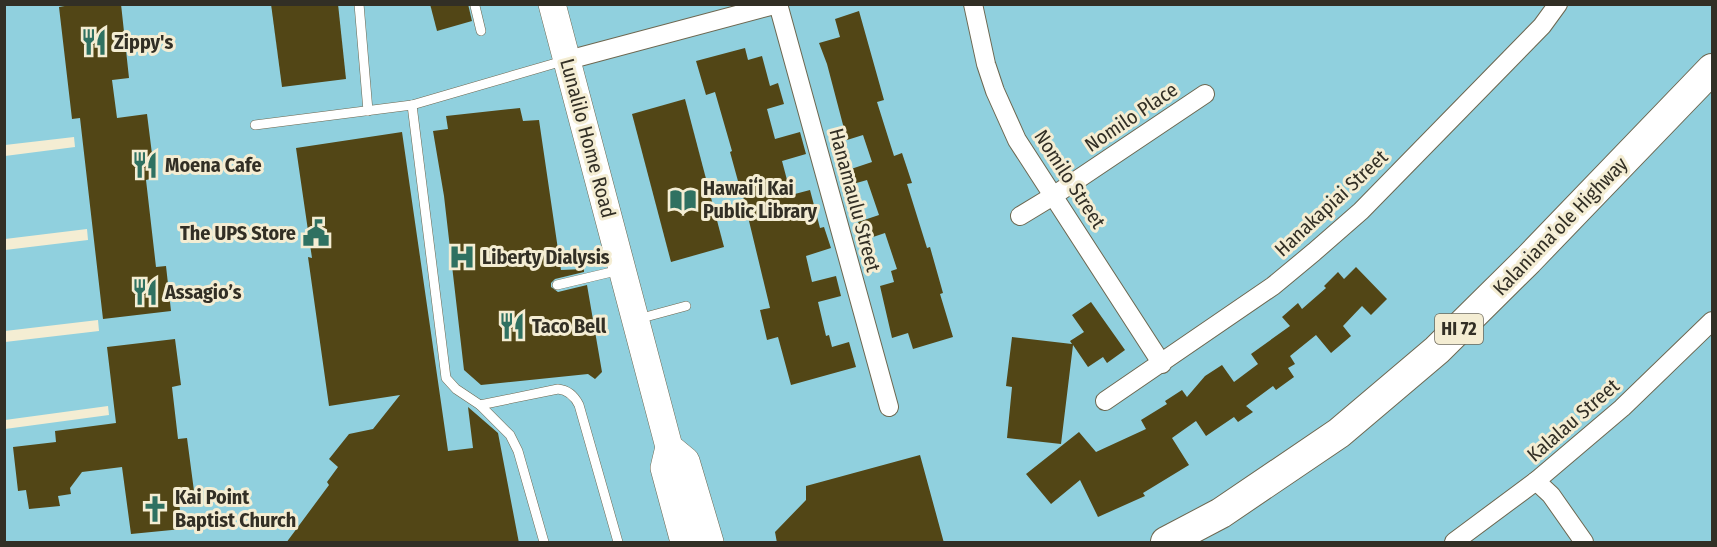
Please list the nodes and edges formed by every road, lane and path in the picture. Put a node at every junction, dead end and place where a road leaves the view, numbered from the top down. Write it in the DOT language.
graph roads {
  1 [pos="359,4"];
  2 [pos="552,4"];
  3 [pos="778,4"];
  4 [pos="973,4"];
  5 [pos="1558,4"];
  6 [pos="475,6"];
  7 [pos="481,31"];
  8 [pos="568,60"];
  9 [pos="1713,69"];
  10 [pos="1205,94"];
  11 [pos="412,105"];
  12 [pos="368,111"];
  13 [pos="255,125"];
  14 [pos="1053,196"];
  15 [pos="1020,216"];
  16 [pos="622,270"];
  17 [pos="557,285"];
  18 [pos="686,306"];
  19 [pos="636,320"];
  20 [pos="1713,321"];
  21 [pos="1162,364"];
  22 [pos="1105,401"];
  23 [pos="480,405"];
  24 [pos="888,407"];
  25 [pos="669,447"];
  26 [pos="1536,481"];
  27 [pos="544,543"];
  28 [pos="618,543"];
  29 [pos="684,543"];
  30 [pos="710,543"];
  31 [pos="1166,543"];
  32 [pos="1454,543"];
  33 [pos="1584,543"];
  1 -- 12 [label="lane"];
  2 -- 8 [label="main road, Lunalilo Home Road"];
  3 -- 8 [label="street"];
  3 -- 24 [label="street, Hanamaulu Street"];
  4 -- 14 [label="street, Nomilo Street"];
  5 -- 21 [label="street, Hanakapiai Street"];
  6 -- 7 [label="lane"];
  8 -- 11 [label="lane"];
  8 -- 16 [label="main road, Lunalilo Home Road"];
  9 -- 31 [label="main road, Kalaniana’ole Highway / HI 72"];
  10 -- 14 [label="street, Nomilo Place"];
  11 -- 12 [label="lane"];
  11 -- 23 [label="lane"];
  12 -- 13 [label="lane"];
  14 -- 15 [label="street, Nomilo Place"];
  14 -- 21 [label="street, Nomilo Street"];
  16 -- 17 [label="lane"];
  16 -- 19 [label="main road, Lunalilo Home Road"];
  18 -- 19 [label="lane"];
  19 -- 25 [label="main road, Lunalilo Home Road"];
  20 -- 26 [label="street, Kalalau Street"];
  21 -- 22 [label="street, Hanakapiai Street"];
  23 -- 27 [label="lane"];
  23 -- 28 [label="lane"];
  25 -- 29 [label="main road, Lunalilo Home Road"];
  25 -- 30 [label="main road, Lunalilo Home Road"];
  26 -- 32 [label="street, Kalalau Street"];
  26 -- 33 [label="street"];
}
